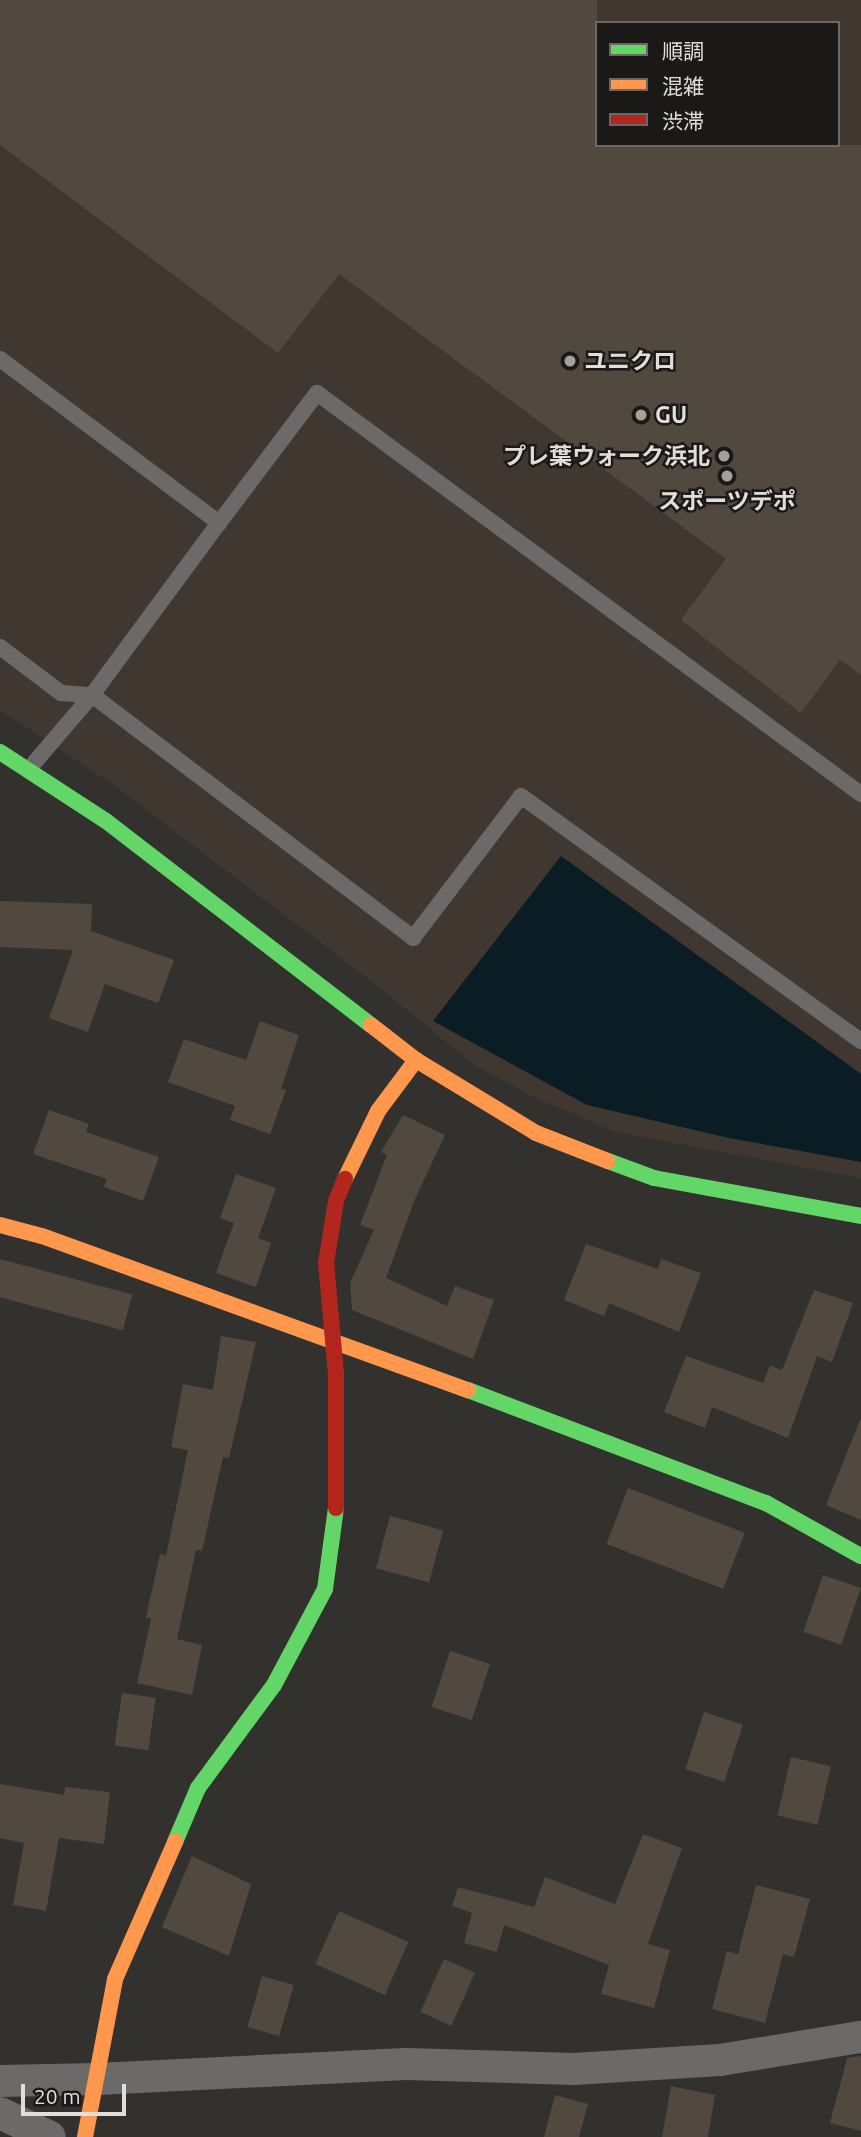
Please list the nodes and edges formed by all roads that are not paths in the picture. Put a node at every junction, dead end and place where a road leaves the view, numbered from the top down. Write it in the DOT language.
graph roads {
  1 [pos="0,359"];
  2 [pos="219,523"];
  3 [pos="0,647"];
  4 [pos="92,695"];
  5 [pos="0,752"];
  6 [pos="28,770"];
  7 [pos="861,794"];
  8 [pos="861,1041"];
  9 [pos="416,1060"];
  10 [pos="861,1216"];
  11 [pos="0,1225"];
  12 [pos="334,1342"];
  13 [pos="861,1556"];
  14 [pos="861,2036"];
  15 [pos="98,2079"];
  16 [pos="0,2081"];
  17 [pos="0,2113"];
  18 [pos="50,2137"];
  19 [pos="85,2137"];
  1 -- 2 [label="lane"];
  2 -- 4 [label="lane"];
  2 -- 7 [label="lane"];
  3 -- 4 [label="lane"];
  4 -- 6 [label="lane"];
  4 -- 8 [label="lane"];
  5 -- 6 [label="street"];
  6 -- 9 [label="street"];
  9 -- 10 [label="street"];
  9 -- 12 [label="street"];
  11 -- 12 [label="street"];
  12 -- 13 [label="street"];
  12 -- 15 [label="street"];
  14 -- 15 [label="street"];
  15 -- 16 [label="street"];
  15 -- 19 [label="street"];
  17 -- 18 [label="street"];
}
